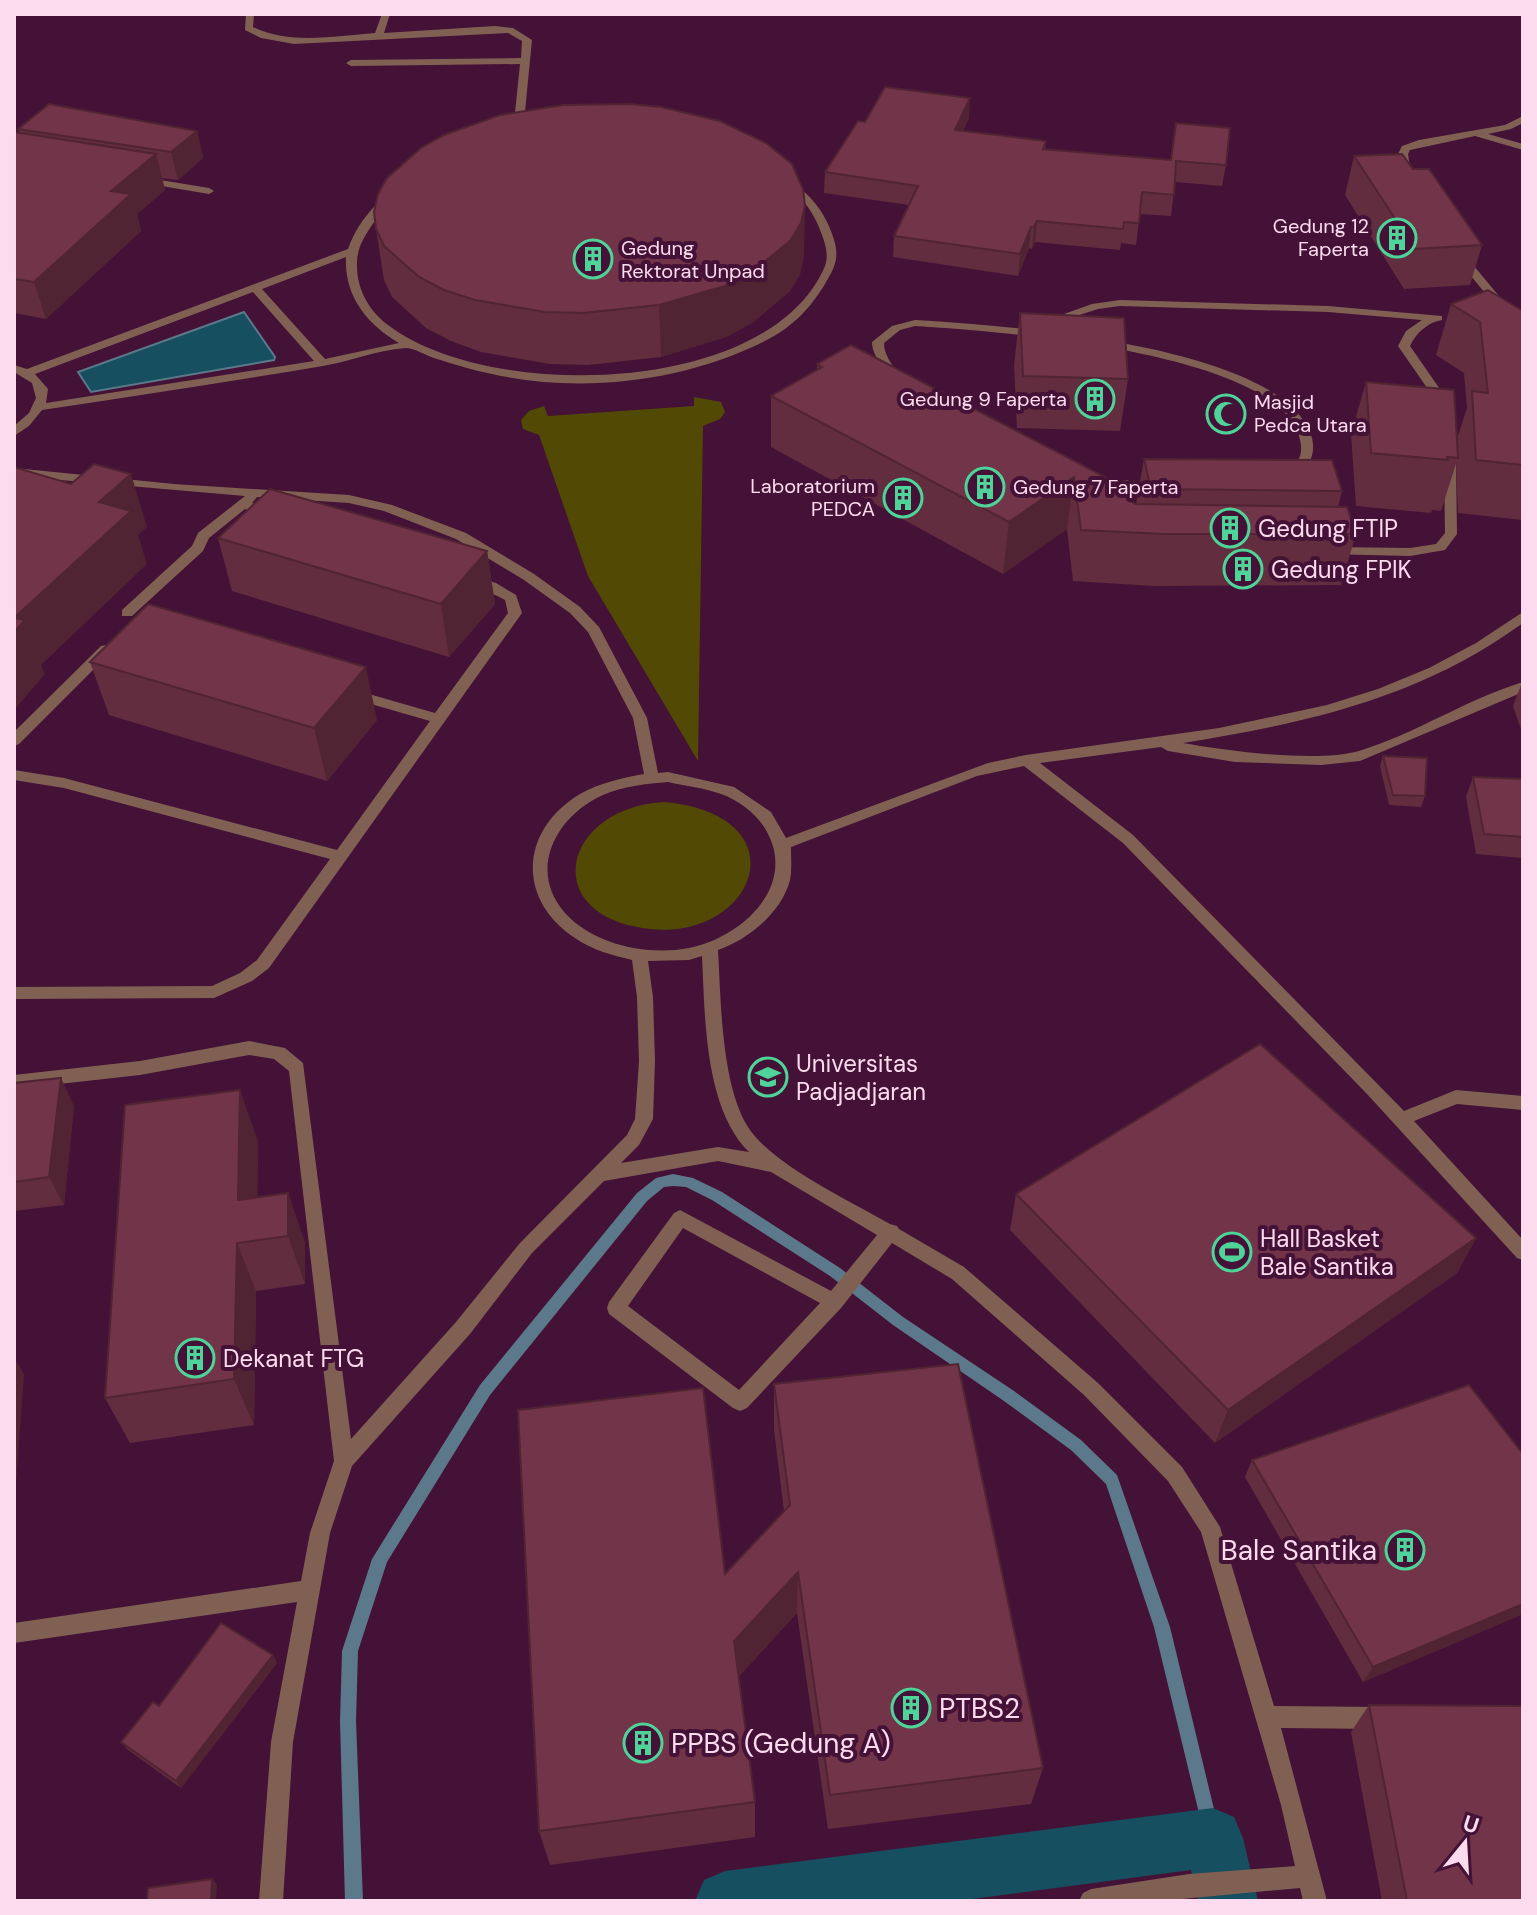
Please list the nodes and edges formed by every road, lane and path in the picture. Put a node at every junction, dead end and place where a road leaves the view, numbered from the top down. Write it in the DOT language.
graph roads {
  1 [pos="250,14"];
  2 [pos="386,14"];
  3 [pos="378,37"];
  4 [pos="525,61"];
  5 [pos="351,63"];
  6 [pos="1523,119"];
  7 [pos="1473,132"];
  8 [pos="517,146"];
  9 [pos="1523,147"];
  10 [pos="136,179"];
  11 [pos="1411,180"];
  12 [pos="209,191"];
  13 [pos="1451,243"];
  14 [pos="350,252"];
  15 [pos="256,289"];
  16 [pos="1433,318"];
  17 [pos="1449,320"];
  18 [pos="1027,332"];
  19 [pos="1523,332"];
  20 [pos="409,344"];
  21 [pos="322,363"];
  22 [pos="14,368"];
  23 [pos="28,373"];
  24 [pos="41,407"];
  25 [pos="1446,421"];
  26 [pos="14,432"];
  27 [pos="1449,451"];
  28 [pos="14,472"];
  29 [pos="257,493"];
  30 [pos="242,504"];
  31 [pos="286,519"];
  32 [pos="1316,551"];
  33 [pos="462,576"];
  34 [pos="127,613"];
  35 [pos="1523,616"];
  36 [pos="115,639"];
  37 [pos="1523,687"];
  38 [pos="334,689"];
  39 [pos="438,719"];
  40 [pos="14,741"];
  41 [pos="1152,743"];
  42 [pos="1026,760"];
  43 [pos="14,775"];
  44 [pos="652,778"];
  45 [pos="783,844"];
  46 [pos="338,856"];
  47 [pos="710,948"];
  48 [pos="639,955"];
  49 [pos="14,993"];
  50 [pos="14,1082"];
  51 [pos="1523,1103"];
  52 [pos="1399,1120"];
  53 [pos="776,1166"];
  54 [pos="602,1174"];
  55 [pos="891,1231"];
  56 [pos="1523,1252"];
  57 [pos="836,1300"];
  58 [pos="344,1461"];
  59 [pos="310,1590"];
  60 [pos="14,1633"];
  61 [pos="1267,1717"];
  62 [pos="1403,1719"];
  63 [pos="1308,1876"];
  64 [pos="271,1901"];
  65 [pos="1091,1901"];
  66 [pos="1315,1901"];
  1 -- 3 [label="lane"];
  2 -- 3 [label="lane"];
  3 -- 4 [label="lane"];
  4 -- 5 [label="lane"];
  4 -- 8 [label="lane"];
  6 -- 7 [label="lane"];
  7 -- 9 [label="lane"];
  7 -- 11 [label="lane"];
  8 -- 14 [label="lane"];
  8 -- 20 [label="lane"];
  10 -- 12 [label="lane"];
  13 -- 19 [label="lane"];
  14 -- 15 [label="lane"];
  14 -- 20 [label="lane"];
  15 -- 21 [label="lane"];
  15 -- 23 [label="lane"];
  16 -- 17 [label="lane"];
  16 -- 18 [label="lane"];
  16 -- 25 [label="lane"];
  18 -- 18 [label="lane"];
  20 -- 21 [label="lane"];
  21 -- 24 [label="lane"];
  22 -- 23 [label="lane"];
  23 -- 24 [label="lane"];
  24 -- 26 [label="lane"];
  27 -- 32 [label="lane"];
  28 -- 29 [label="lane"];
  29 -- 30 [label="lane"];
  29 -- 44 [label="lane"];
  30 -- 31 [label="lane"];
  30 -- 34 [label="lane"];
  33 -- 39 [label="lane"];
  35 -- 41 [label="lane"];
  36 -- 40 [label="lane"];
  37 -- 41 [label="lane"];
  38 -- 39 [label="lane"];
  39 -- 46 [label="lane"];
  41 -- 42 [label="lane"];
  42 -- 45 [label="lane"];
  42 -- 52 [label="lane"];
  43 -- 46 [label="lane"];
  44 -- 45 [label="lane"];
  44 -- 48 [label="lane"];
  45 -- 47 [label="lane"];
  46 -- 49 [label="lane"];
  47 -- 48 [label="lane"];
  47 -- 53 [label="lane"];
  48 -- 54 [label="lane"];
  50 -- 58 [label="lane"];
  51 -- 52 [label="lane"];
  52 -- 56 [label="lane"];
  53 -- 54 [label="lane"];
  53 -- 55 [label="lane"];
  54 -- 58 [label="lane"];
  55 -- 57 [label="lane"];
  55 -- 61 [label="lane"];
  57 -- 57 [label="lane"];
  58 -- 59 [label="lane"];
  59 -- 60 [label="lane"];
  59 -- 64 [label="lane"];
  61 -- 62 [label="lane"];
  61 -- 63 [label="lane"];
  63 -- 65 [label="lane"];
  63 -- 66 [label="lane"];
}
